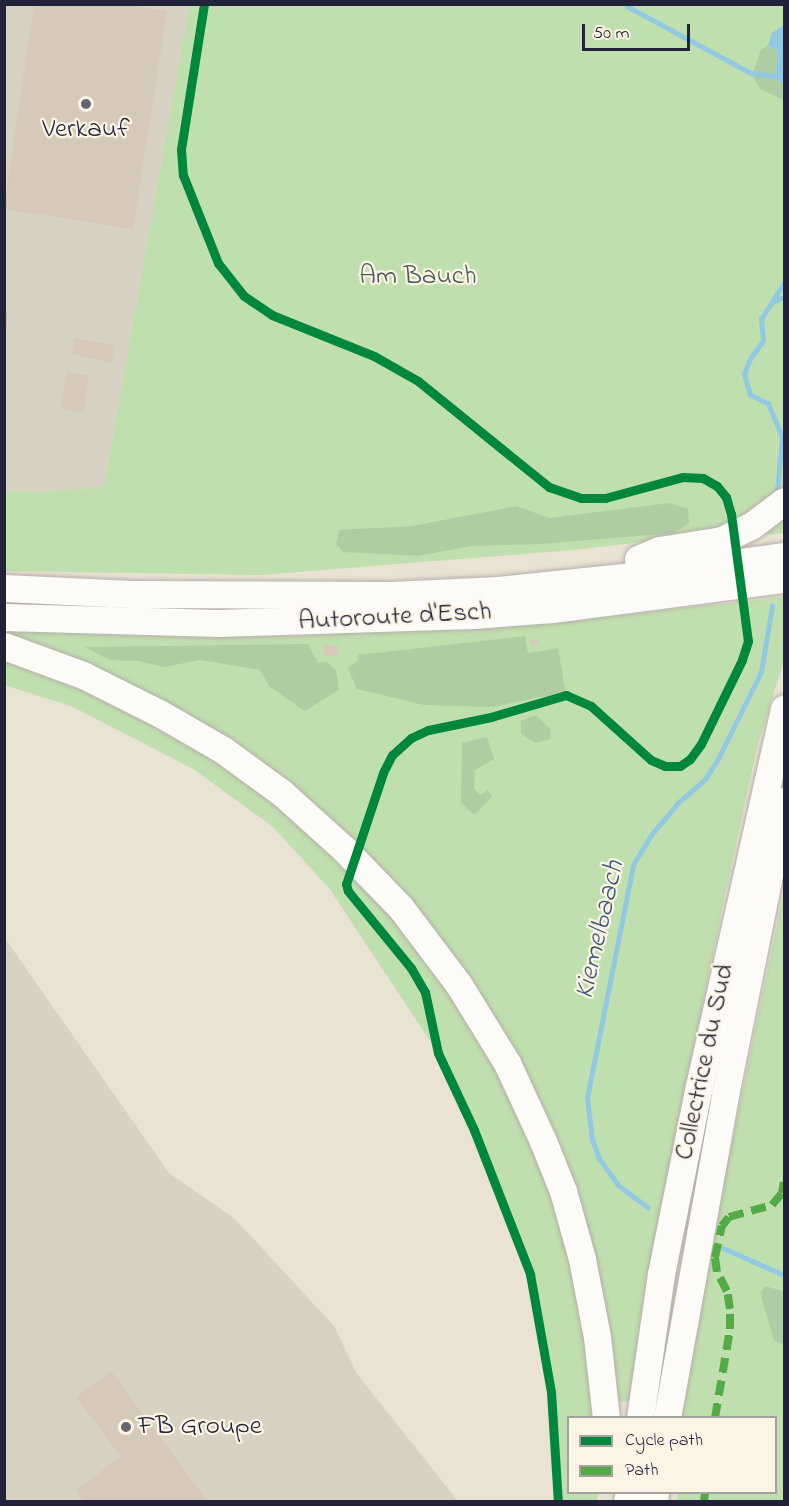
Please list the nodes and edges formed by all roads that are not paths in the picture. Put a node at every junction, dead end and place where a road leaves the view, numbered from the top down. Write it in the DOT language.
graph roads {
  1 [pos="784,501"];
  2 [pos="784,540"];
  3 [pos="784,556"];
  4 [pos="638,559"];
  5 [pos="784,579"];
  6 [pos="4,588"];
  7 [pos="237,596"];
  8 [pos="4,617"];
  9 [pos="4,646"];
  10 [pos="784,708"];
  11 [pos="784,801"];
  12 [pos="784,851"];
  13 [pos="725,1095"];
  14 [pos="606,1416"];
  15 [pos="640,1416"];
  16 [pos="668,1416"];
  1 -- 4 [label="highway"];
  2 -- 4 [label="highway"];
  3 -- 7 [label="highway, Autoroute d'Esch"];
  4 -- 7 [label="highway"];
  5 -- 8 [label="highway, Autoroute d'Esch"];
  6 -- 7 [label="highway, Autoroute d'Esch"];
  9 -- 14 [label="highway"];
  10 -- 15 [label="highway, Collectrice du Sud"];
  11 -- 13 [label="highway"];
  12 -- 13 [label="highway"];
  13 -- 16 [label="highway, Collectrice du Sud"];
}
